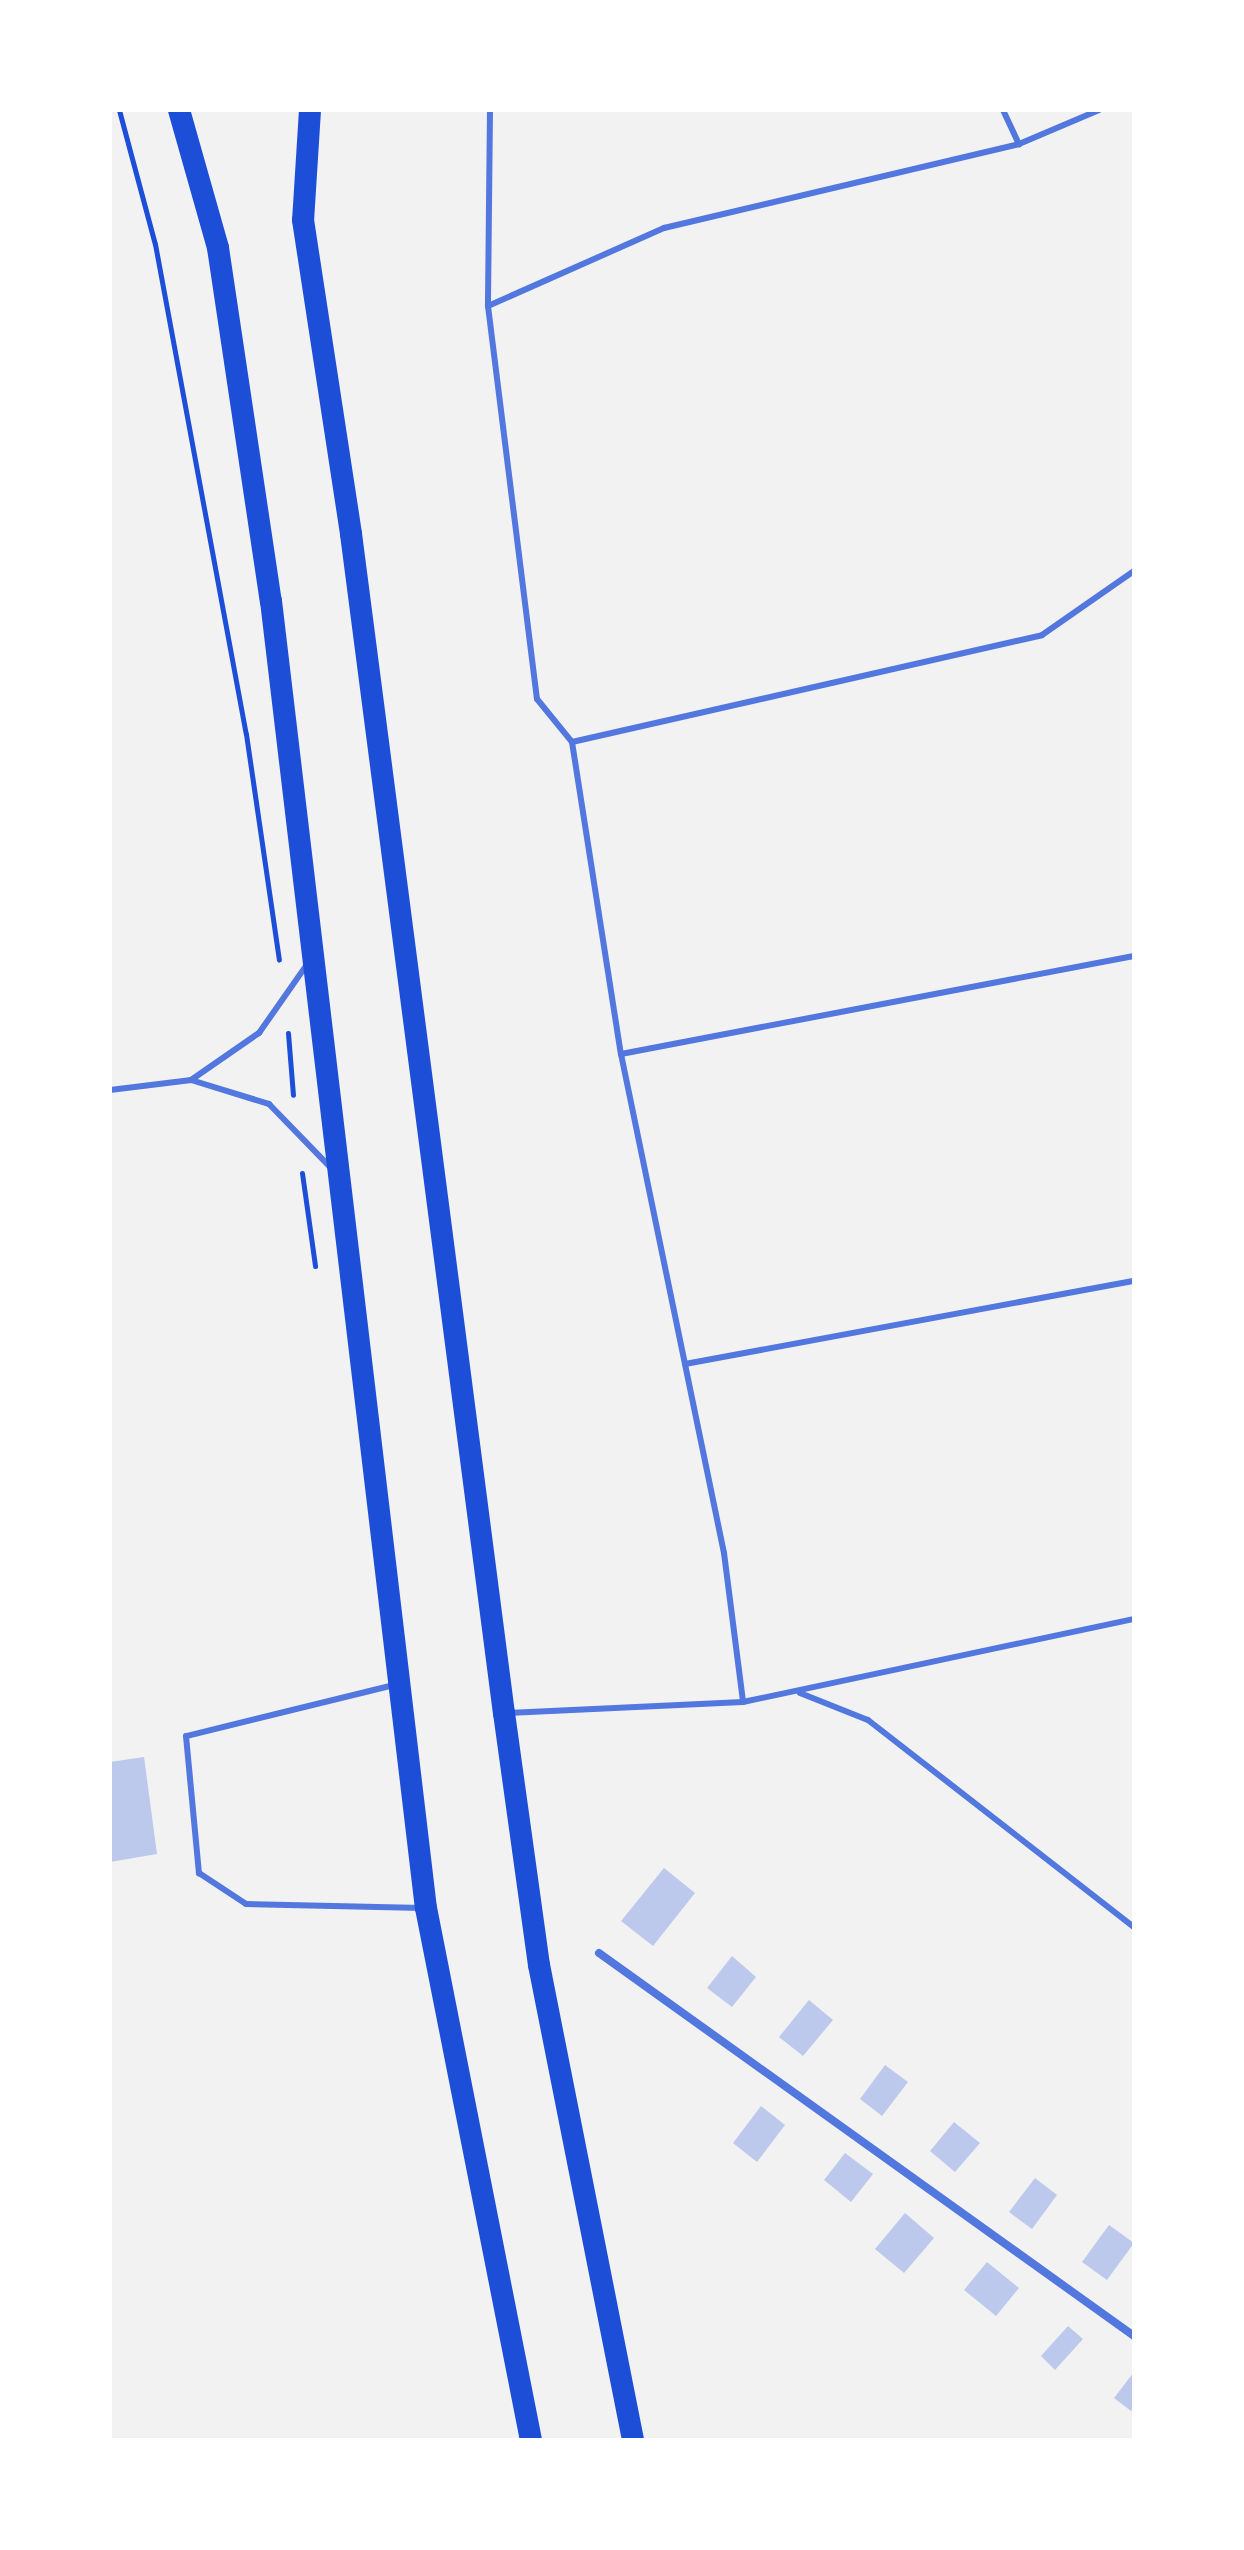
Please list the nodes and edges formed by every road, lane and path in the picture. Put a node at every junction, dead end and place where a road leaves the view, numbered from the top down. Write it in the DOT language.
graph roads {
  1 [pos="179,110"];
  2 [pos="310,110"];
  3 [pos="490,110"];
  4 [pos="1003,110"];
  5 [pos="1099,110"];
  6 [pos="1019,144"];
  7 [pos="488,306"];
  8 [pos="1134,571"];
  9 [pos="572,742"];
  10 [pos="318,949"];
  11 [pos="1134,956"];
  12 [pos="621,1054"];
  13 [pos="191,1080"];
  14 [pos="110,1090"];
  15 [pos="344,1181"];
  16 [pos="1134,1281"];
  17 [pos="685,1364"];
  18 [pos="1134,1619"];
  19 [pos="397,1684"];
  20 [pos="800,1693"];
  21 [pos="743,1702"];
  22 [pos="504,1713"];
  23 [pos="426,1908"];
  24 [pos="1134,1927"];
  25 [pos="599,1953"];
  26 [pos="1134,2336"];
  27 [pos="531,2440"];
  28 [pos="633,2440"];
  1 -- 10 [label="highway"];
  2 -- 22 [label="highway"];
  3 -- 7 [label="lane"];
  4 -- 6 [label="lane"];
  5 -- 6 [label="lane"];
  6 -- 7 [label="lane"];
  7 -- 9 [label="lane"];
  8 -- 9 [label="lane"];
  9 -- 12 [label="lane"];
  10 -- 13 [label="lane"];
  10 -- 15 [label="highway"];
  11 -- 12 [label="lane"];
  12 -- 17 [label="lane"];
  13 -- 14 [label="lane"];
  13 -- 15 [label="lane"];
  15 -- 19 [label="highway"];
  16 -- 17 [label="lane"];
  17 -- 21 [label="lane"];
  18 -- 20 [label="lane"];
  19 -- 23 [label="highway"];
  19 -- 23 [label="lane"];
  20 -- 21 [label="lane"];
  20 -- 24 [label="lane"];
  21 -- 22 [label="lane"];
  22 -- 28 [label="highway"];
  23 -- 27 [label="highway"];
  25 -- 26 [label="street"];
}
